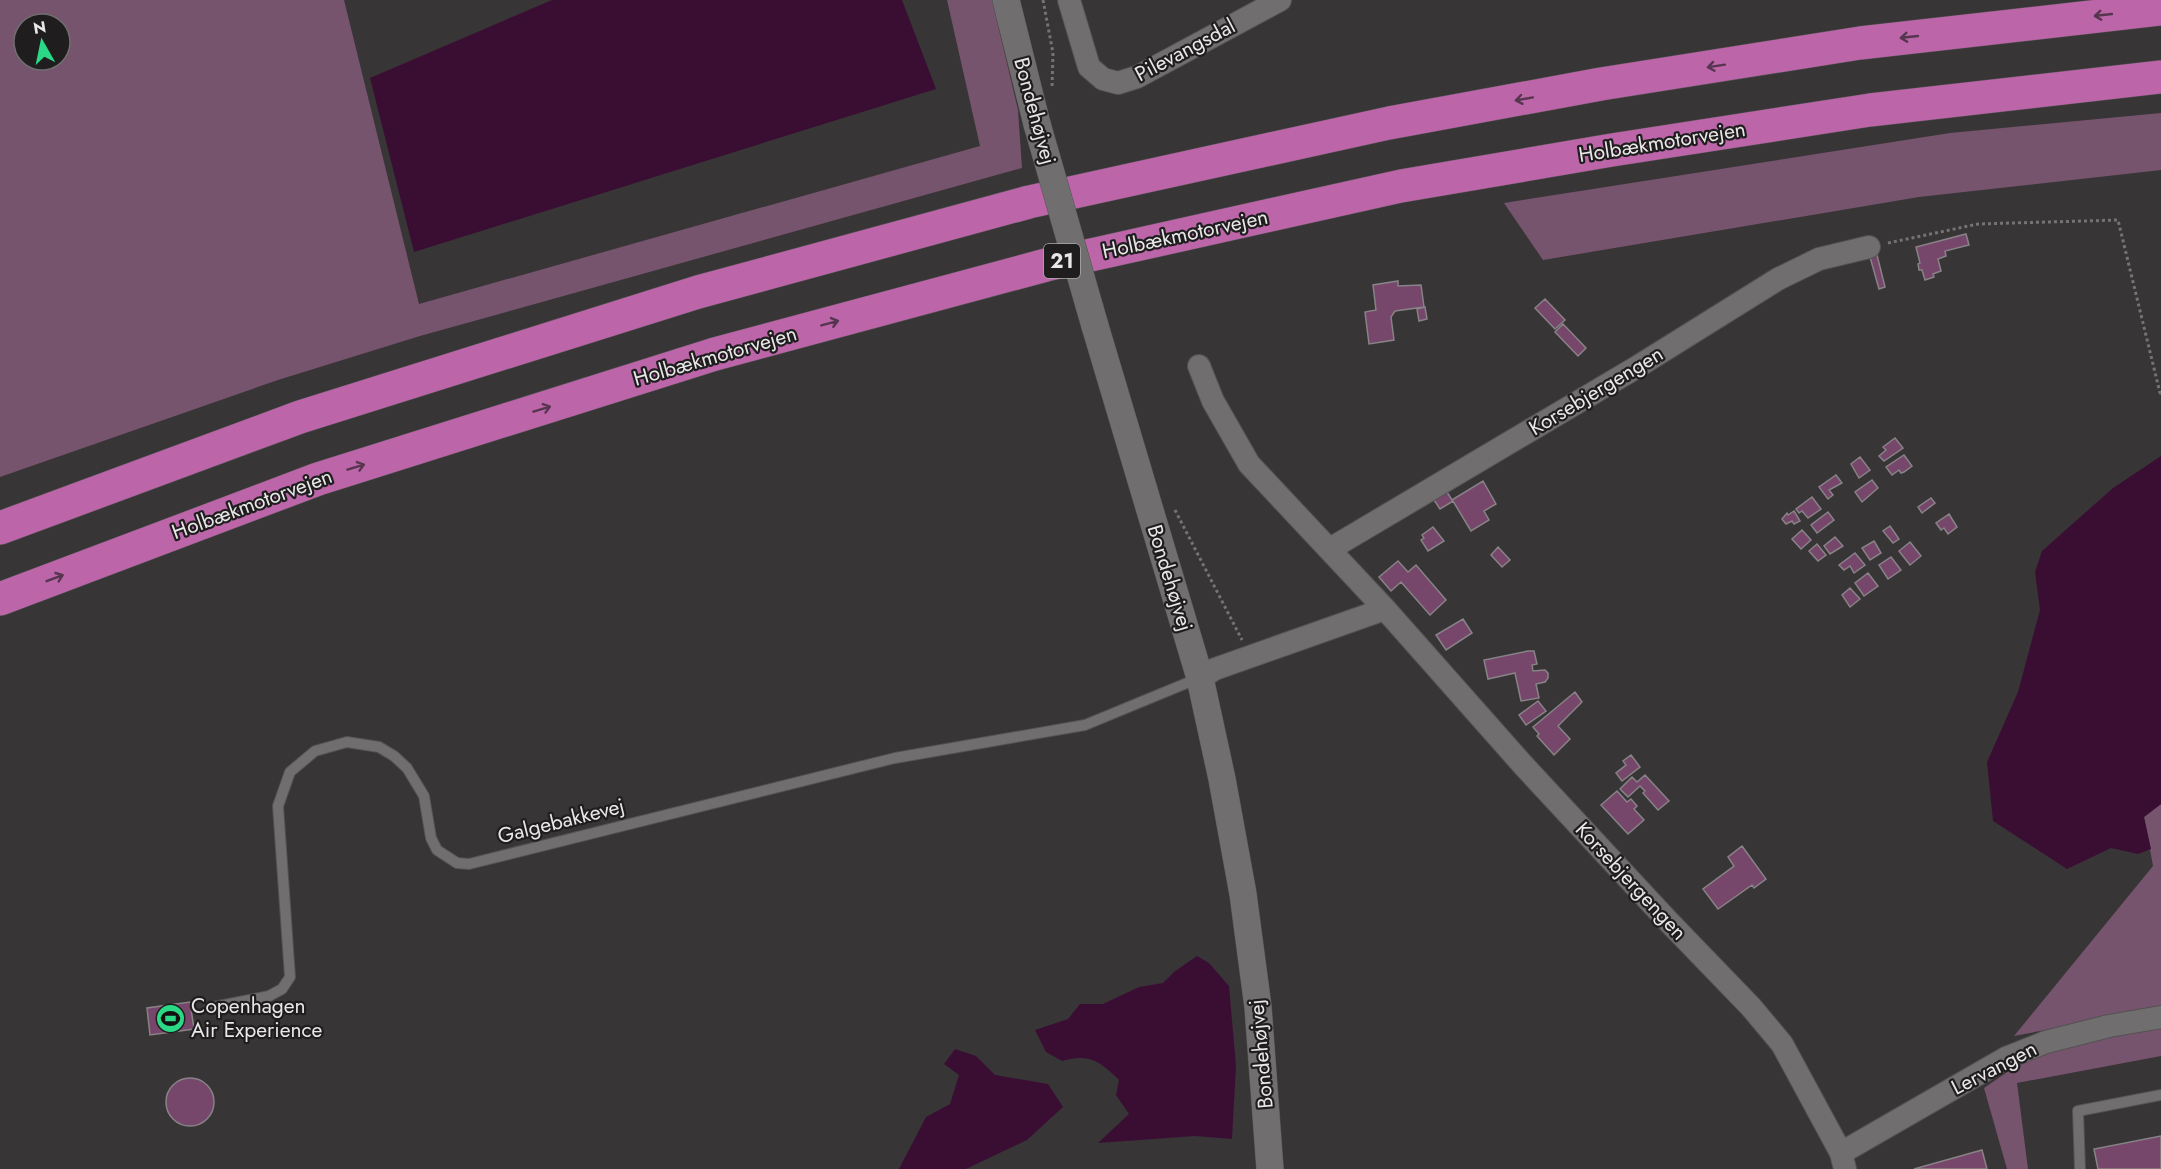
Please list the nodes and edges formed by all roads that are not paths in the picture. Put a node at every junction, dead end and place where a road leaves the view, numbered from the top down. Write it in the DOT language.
graph roads {
  1 [pos="1006,0"];
  2 [pos="1069,0"];
  3 [pos="1280,0"];
  4 [pos="2161,9"];
  5 [pos="2161,77"];
  6 [pos="1869,247"];
  7 [pos="1200,366"];
  8 [pos="0,528"];
  9 [pos="1330,549"];
  10 [pos="0,599"];
  11 [pos="1385,609"];
  12 [pos="1200,678"];
  13 [pos="209,1008"];
  14 [pos="2161,1017"];
  15 [pos="1782,1044"];
  16 [pos="2161,1095"];
  17 [pos="1843,1161"];
  18 [pos="1270,1169"];
  19 [pos="2080,1169"];
  1 -- 12 [label="street, Bondehøjvej, bridge"];
  2 -- 3 [label="street, Pilevangsdal"];
  4 -- 8 [label="highway, one-way"];
  10 -- 5 [label="highway, Holbækmotorvejen / 21, one-way"];
  6 -- 9 [label="street, Korsebjergengen"];
  7 -- 9 [label="street, Korsebjergengen"];
  9 -- 11 [label="street, Korsebjergengen"];
  11 -- 12 [label="street"];
  11 -- 15 [label="street, Korsebjergengen"];
  12 -- 13 [label="lane, Galgebakkevej"];
  12 -- 18 [label="street, Bondehøjvej"];
  14 -- 17 [label="street, Lervangen"];
  15 -- 17 [label="street, Lervangen"];
  16 -- 19 [label="lane"];
}
